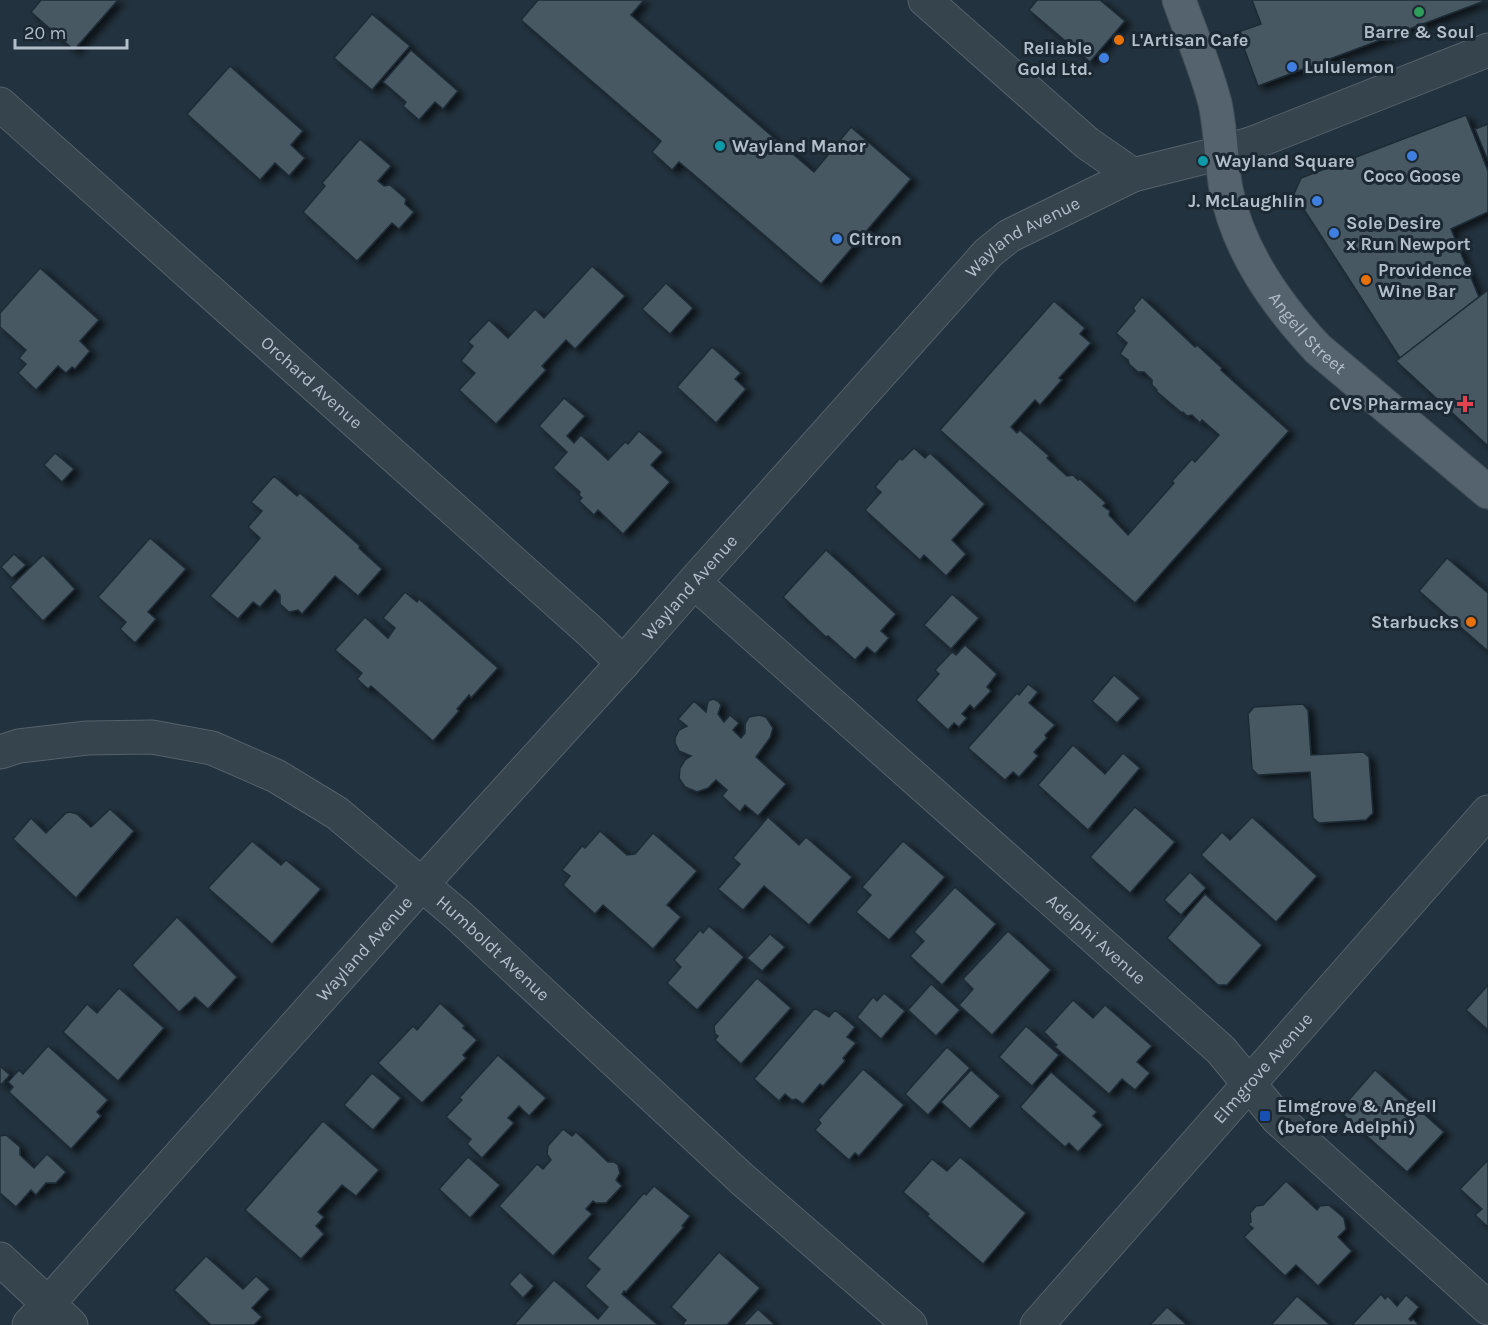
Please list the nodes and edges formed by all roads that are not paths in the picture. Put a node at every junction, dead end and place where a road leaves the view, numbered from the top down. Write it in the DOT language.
graph roads {
  1 [pos="925,0"];
  2 [pos="1179,0"];
  3 [pos="1488,50"];
  4 [pos="0,104"];
  5 [pos="1221,153"];
  6 [pos="1133,175"];
  7 [pos="1488,492"];
  8 [pos="694,582"];
  9 [pos="623,663"];
  10 [pos="0,752"];
  11 [pos="1488,812"];
  12 [pos="422,884"];
  13 [pos="1250,1084"];
  14 [pos="0,1259"];
  15 [pos="1488,1308"];
  16 [pos="50,1318"];
  17 [pos="910,1325"];
  18 [pos="1036,1325"];
  1 -- 6 [label="street"];
  2 -- 5 [label="main road, Angell Street"];
  3 -- 5 [label="street, Wayland Avenue"];
  4 -- 9 [label="street, Orchard Avenue"];
  5 -- 6 [label="street, Wayland Avenue"];
  5 -- 7 [label="main road, Angell Street"];
  6 -- 8 [label="street, Wayland Avenue"];
  8 -- 9 [label="street, Wayland Avenue"];
  8 -- 13 [label="street, Adelphi Avenue"];
  9 -- 12 [label="street, Wayland Avenue"];
  10 -- 12 [label="street, Humboldt Avenue"];
  11 -- 13 [label="street, Elmgrove Avenue"];
  12 -- 16 [label="street, Wayland Avenue"];
  12 -- 17 [label="street, Humboldt Avenue"];
  13 -- 15 [label="street, Adelphi Avenue"];
  13 -- 18 [label="street, Elmgrove Avenue"];
  14 -- 16 [label="street"];
}
